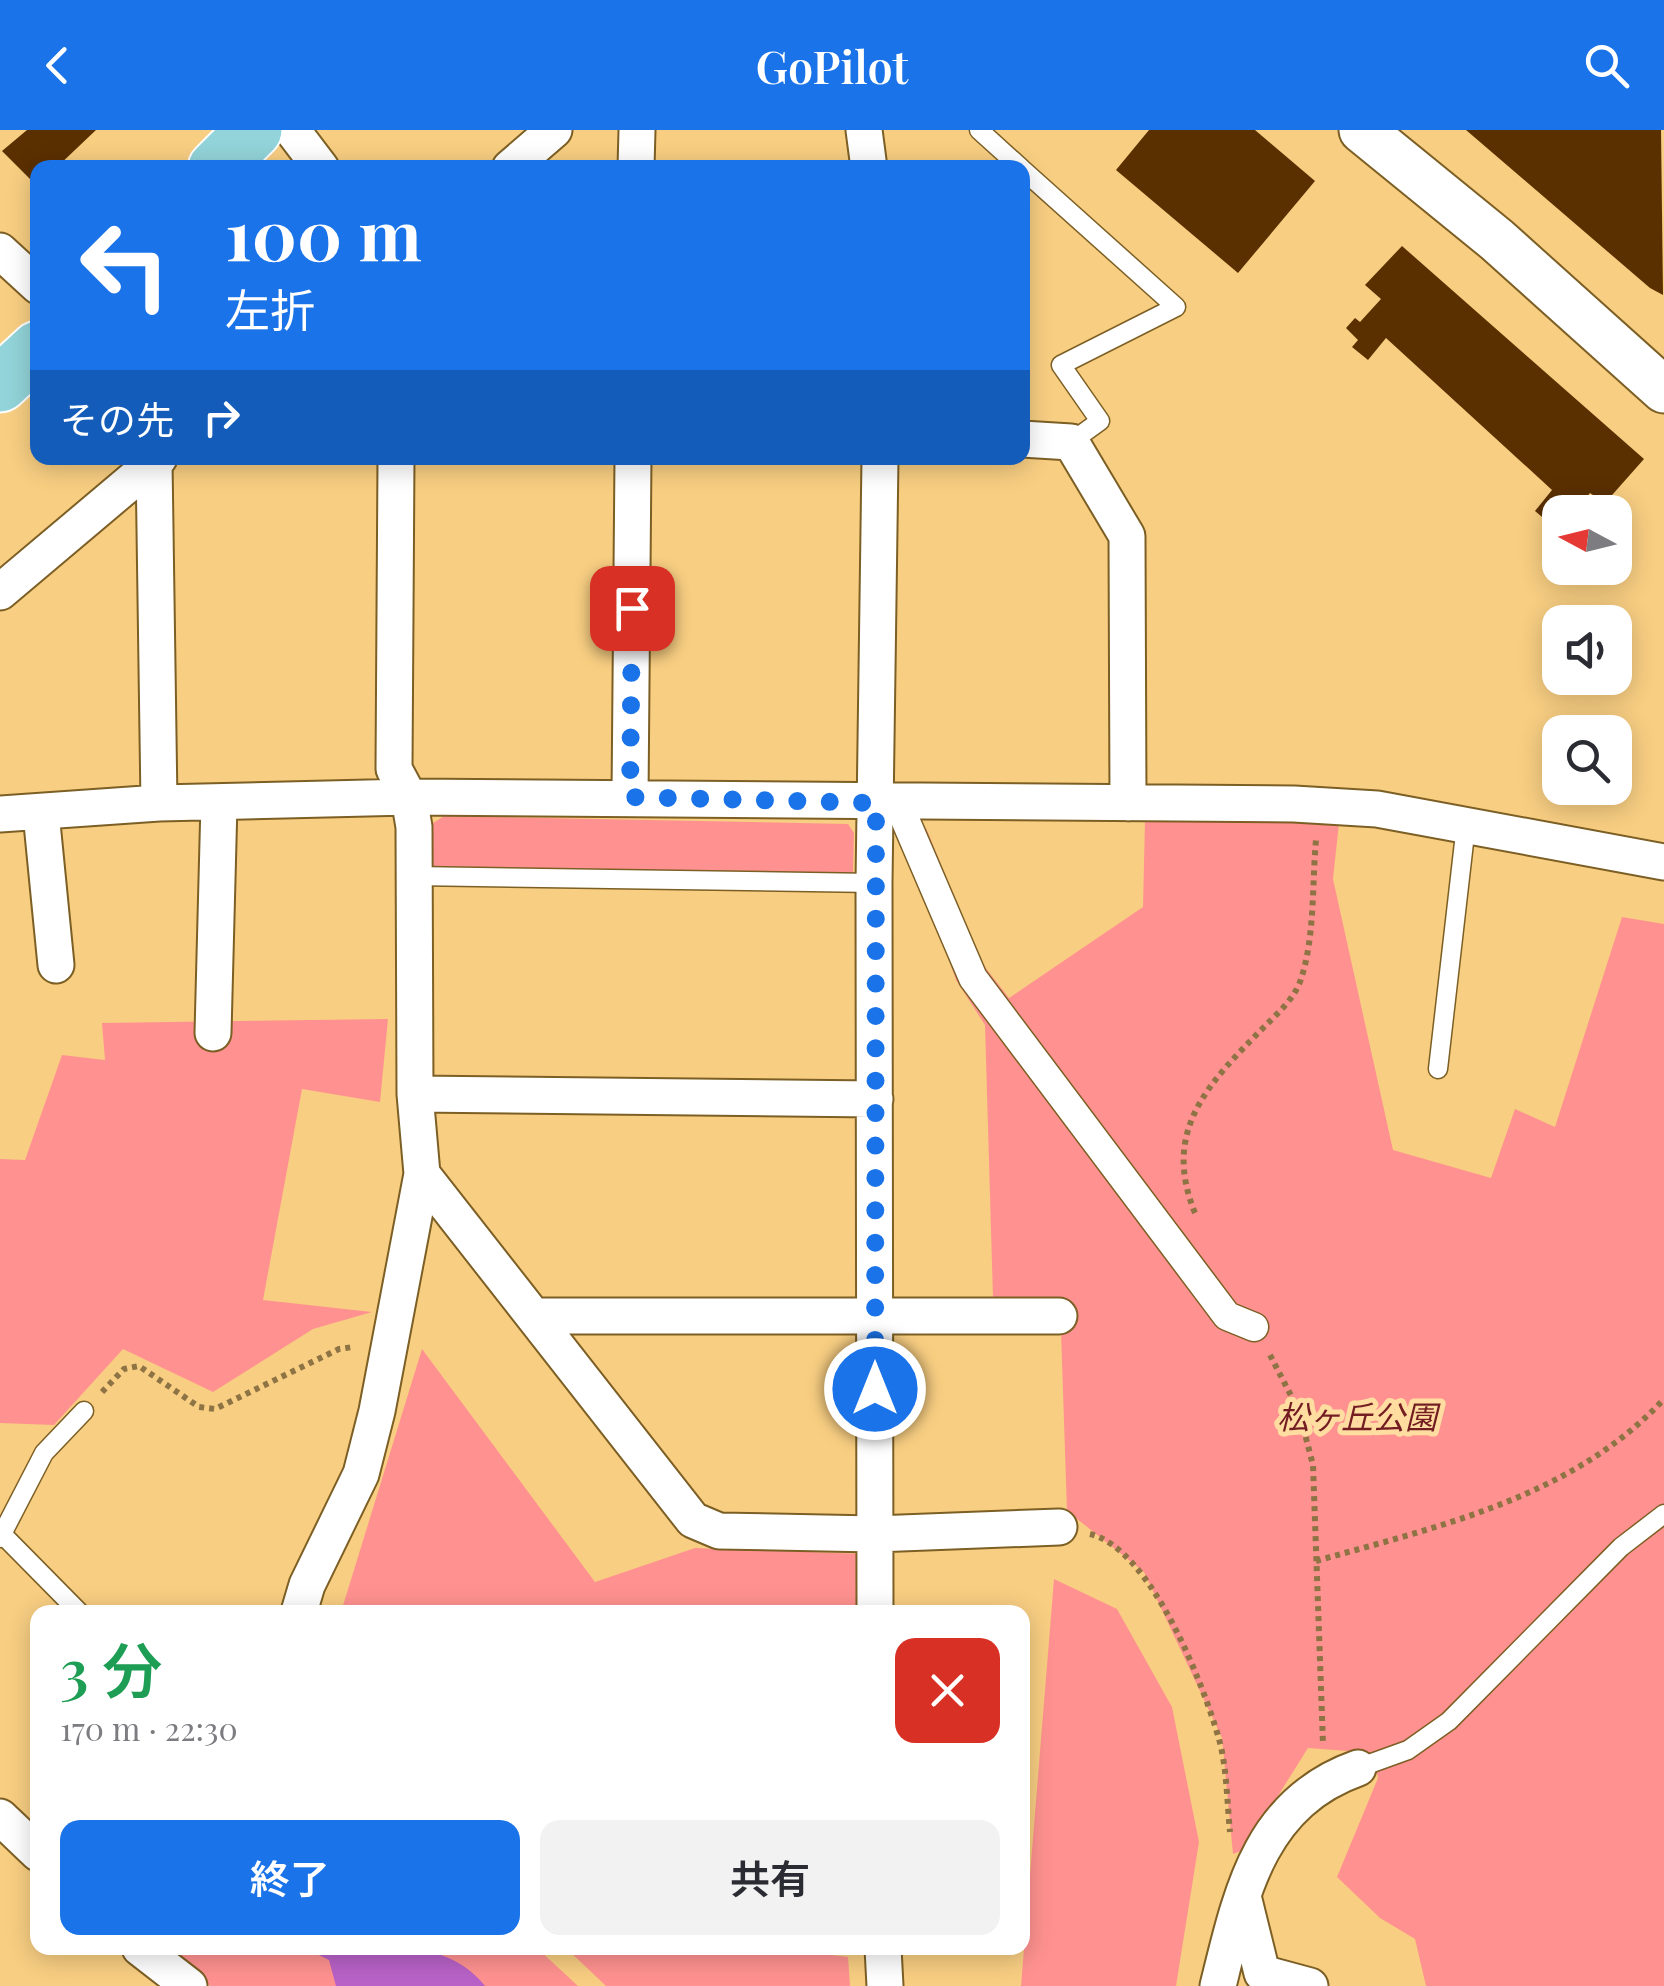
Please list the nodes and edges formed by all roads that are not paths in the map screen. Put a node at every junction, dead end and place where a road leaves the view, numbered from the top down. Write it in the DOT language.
graph roads {
  1 [pos="292,130"];
  2 [pos="554,130"];
  3 [pos="636,130"];
  4 [pos="864,130"];
  5 [pos="979,130"];
  6 [pos="1362,130"];
  7 [pos="315,160"];
  8 [pos="519,160"];
  9 [pos="636,160"];
  10 [pos="867,160"];
  11 [pos="1013,160"];
  12 [pos="1030,175"];
  13 [pos="0,251"];
  14 [pos="30,279"];
  15 [pos="30,356"];
  16 [pos="0,384"];
  17 [pos="1664,390"];
  18 [pos="1030,439"];
  19 [pos="1071,442"];
  20 [pos="149,465"];
  21 [pos="156,465"];
  22 [pos="396,465"];
  23 [pos="633,465"];
  24 [pos="880,465"];
  25 [pos="0,592"];
  26 [pos="630,797"];
  27 [pos="409,798"];
  28 [pos="219,803"];
  29 [pos="887,803"];
  30 [pos="1128,803"];
  31 [pos="159,804"];
  32 [pos="41,813"];
  33 [pos="0,814"];
  34 [pos="1466,825"];
  35 [pos="1664,862"];
  36 [pos="413,876"];
  37 [pos="874,882"];
  38 [pos="56,965"];
  39 [pos="213,1033"];
  40 [pos="1438,1068"];
  41 [pos="414,1094"];
  42 [pos="875,1099"];
  43 [pos="422,1174"];
  44 [pos="537,1316"];
  45 [pos="875,1316"];
  46 [pos="1059,1316"];
  47 [pos="1254,1327"];
  48 [pos="84,1411"];
  49 [pos="1664,1514"];
  50 [pos="1059,1527"];
  51 [pos="875,1534"];
  52 [pos="2,1537"];
  53 [pos="72,1605"];
  54 [pos="302,1605"];
  55 [pos="875,1605"];
  56 [pos="1358,1768"];
  57 [pos="0,1817"];
  58 [pos="30,1845"];
  59 [pos="1242,1892"];
  60 [pos="149,1955"];
  61 [pos="883,1955"];
  62 [pos="189,1986"];
  63 [pos="885,1986"];
  64 [pos="1218,1986"];
  65 [pos="1310,1986"];
  1 -- 7 [label="street"];
  2 -- 8 [label="street"];
  3 -- 9 [label="street"];
  4 -- 10 [label="street"];
  5 -- 11 [label="lane"];
  6 -- 17 [label="street"];
  12 -- 19 [label="lane"];
  13 -- 14 [label="street"];
  15 -- 16 [label="main road"];
  18 -- 19 [label="street"];
  19 -- 30 [label="street"];
  20 -- 25 [label="street"];
  21 -- 31 [label="street"];
  22 -- 27 [label="street"];
  23 -- 26 [label="street"];
  24 -- 29 [label="street"];
  26 -- 27 [label="street"];
  26 -- 29 [label="street"];
  27 -- 28 [label="street"];
  27 -- 36 [label="street"];
  28 -- 31 [label="street"];
  28 -- 39 [label="street"];
  29 -- 30 [label="street"];
  29 -- 37 [label="street"];
  29 -- 47 [label="street"];
  30 -- 34 [label="street"];
  31 -- 32 [label="street"];
  32 -- 33 [label="street"];
  32 -- 38 [label="street"];
  34 -- 35 [label="street"];
  34 -- 40 [label="lane"];
  36 -- 37 [label="lane"];
  36 -- 41 [label="street"];
  37 -- 42 [label="street"];
  41 -- 42 [label="street"];
  41 -- 43 [label="street"];
  42 -- 45 [label="street"];
  43 -- 44 [label="street"];
  43 -- 54 [label="street"];
  44 -- 45 [label="street"];
  44 -- 51 [label="street"];
  45 -- 46 [label="street"];
  45 -- 51 [label="street"];
  48 -- 52 [label="lane"];
  49 -- 56 [label="lane"];
  50 -- 51 [label="street"];
  51 -- 55 [label="street"];
  52 -- 53 [label="lane"];
  56 -- 59 [label="street"];
  57 -- 58 [label="street"];
  59 -- 64 [label="street"];
  59 -- 65 [label="street"];
  60 -- 62 [label="street"];
  61 -- 63 [label="street"];
}
